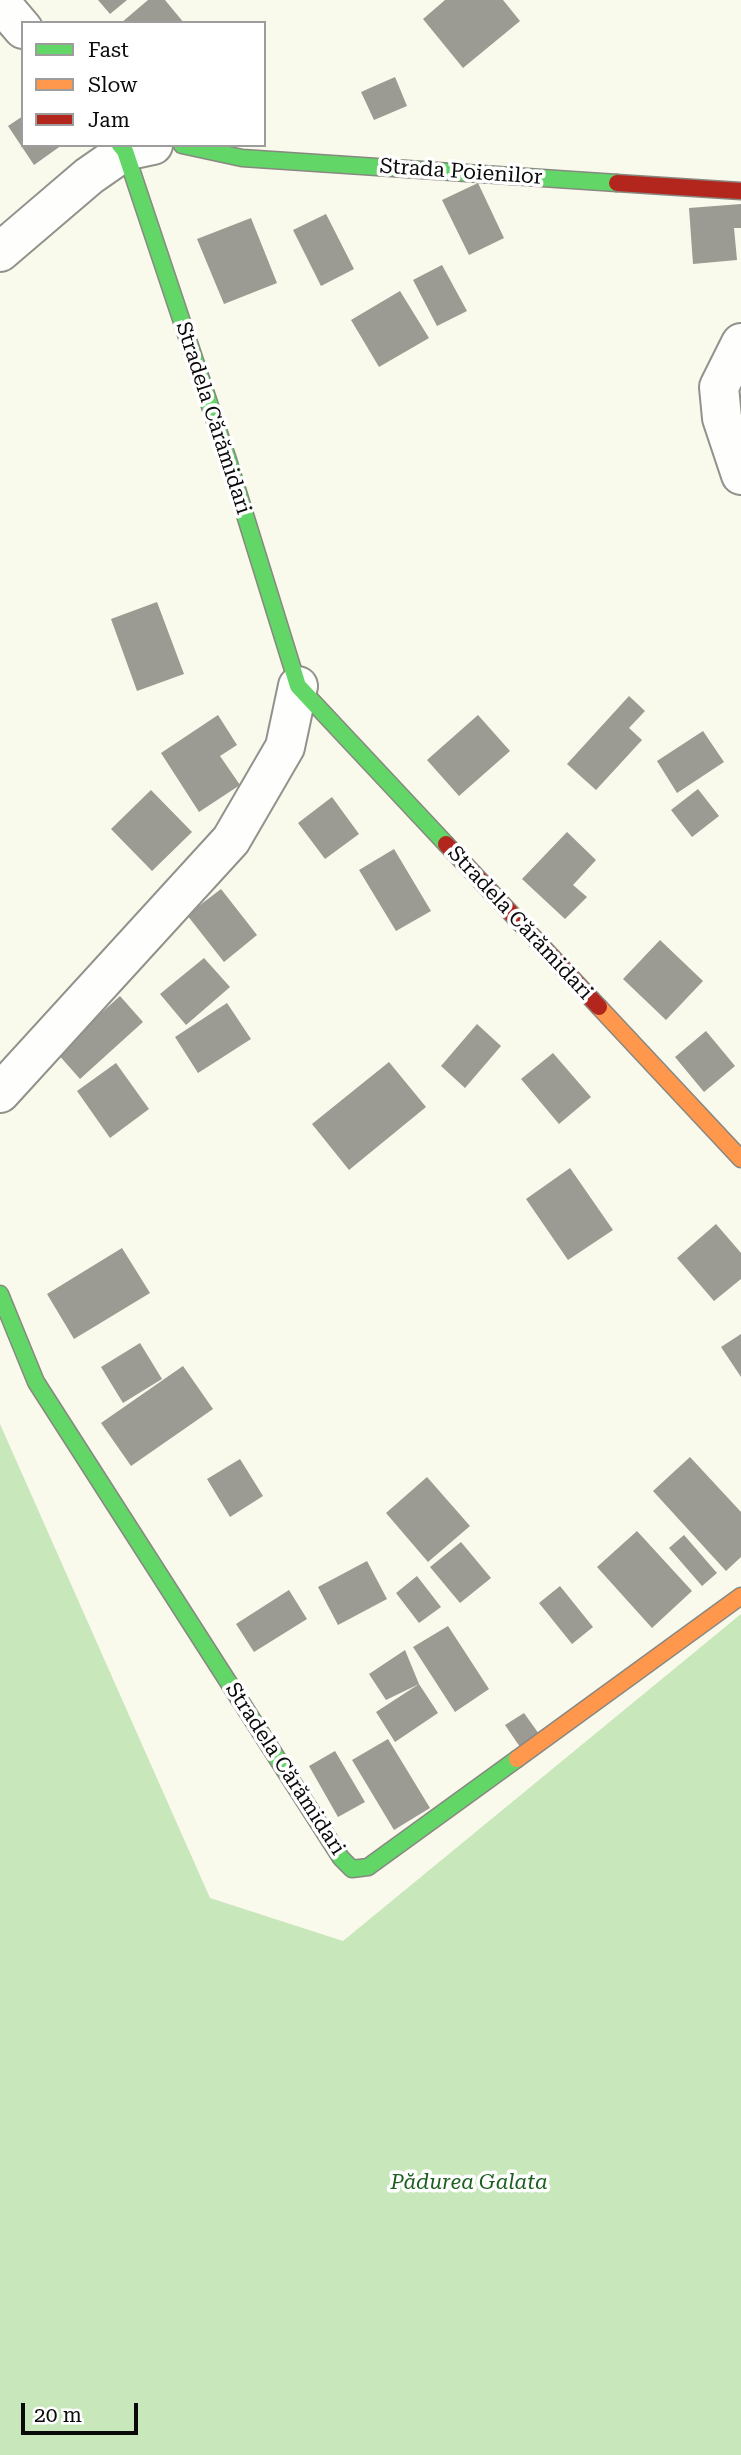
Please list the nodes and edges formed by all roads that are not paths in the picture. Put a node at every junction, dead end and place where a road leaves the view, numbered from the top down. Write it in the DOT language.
graph roads {
  1 [pos="0,2"];
  2 [pos="21,27"];
  3 [pos="133,147"];
  4 [pos="191,147"];
  5 [pos="741,191"];
  6 [pos="0,252"];
  7 [pos="741,343"];
  8 [pos="741,475"];
  9 [pos="299,686"];
  10 [pos="0,1093"];
  11 [pos="741,1159"];
  12 [pos="0,1294"];
  13 [pos="741,1596"];
  1 -- 2 [label="street"];
  3 -- 6 [label="street"];
  3 -- 9 [label="street, Stradela Cărămidari"];
  4 -- 5 [label="street, Strada Poienilor"];
  7 -- 8 [label="street"];
  9 -- 10 [label="street"];
  9 -- 11 [label="street, Stradela Cărămidari"];
  12 -- 13 [label="street, Stradela Cărămidari"];
}
